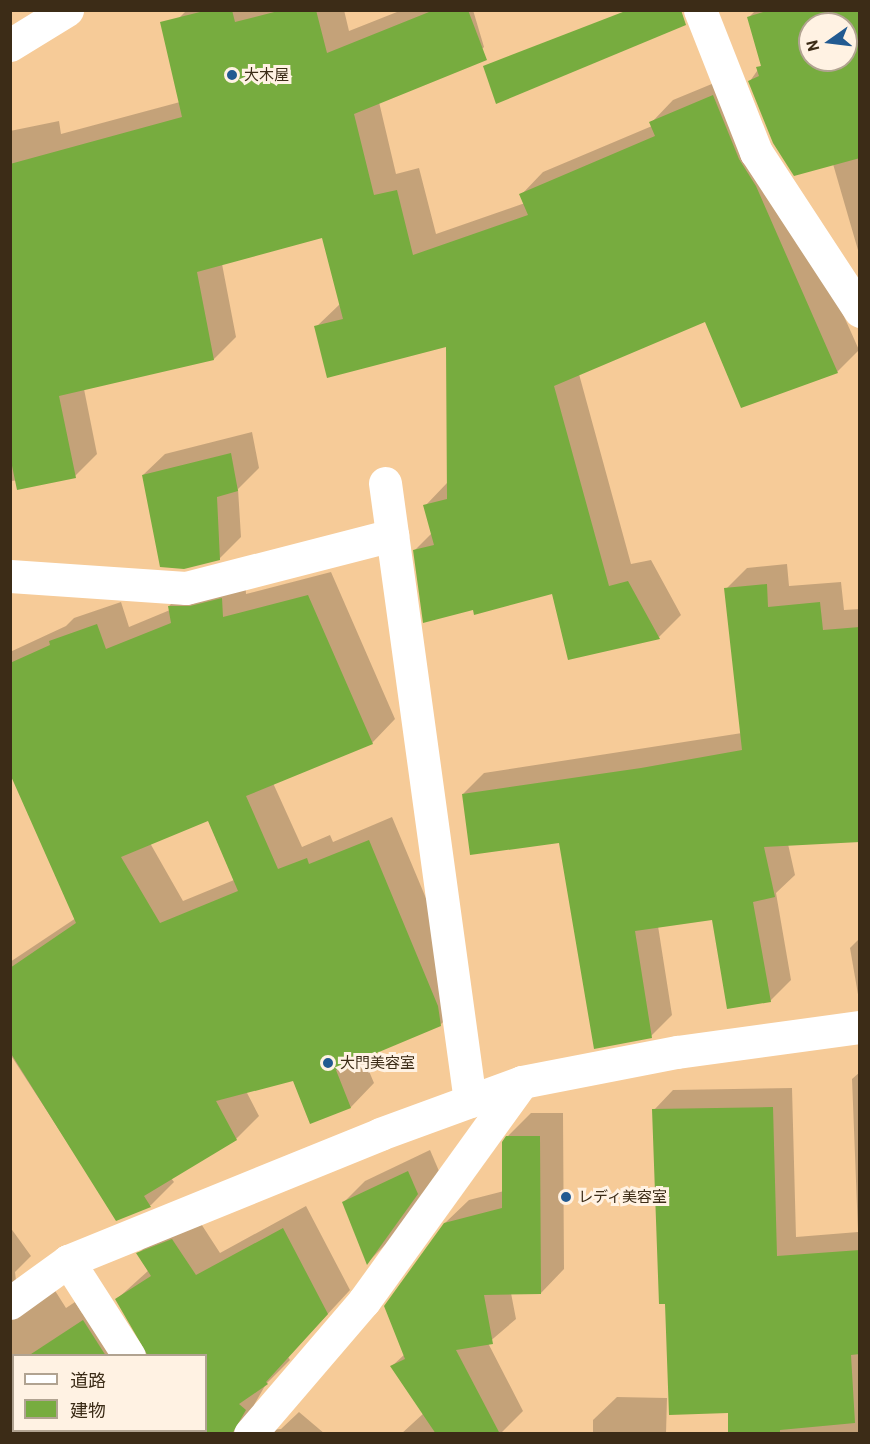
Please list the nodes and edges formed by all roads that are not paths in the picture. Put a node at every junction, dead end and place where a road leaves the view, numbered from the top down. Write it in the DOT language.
graph roads {
  1 [pos="67,10"];
  2 [pos="700,10"];
  3 [pos="10,45"];
  4 [pos="860,311"];
  5 [pos="385,483"];
  6 [pos="392,535"];
  7 [pos="10,576"];
  8 [pos="860,1027"];
  9 [pos="522,1082"];
  10 [pos="470,1101"];
  11 [pos="68,1261"];
  12 [pos="10,1303"];
  13 [pos="128,1354"];
  14 [pos="250,1434"];
  1 -- 3 [label="street"];
  2 -- 4 [label="street"];
  5 -- 6 [label="street"];
  6 -- 7 [label="street"];
  6 -- 10 [label="street"];
  8 -- 9 [label="street"];
  9 -- 10 [label="street"];
  9 -- 14 [label="street"];
  10 -- 11 [label="street"];
  11 -- 12 [label="street"];
  11 -- 13 [label="street"];
}
